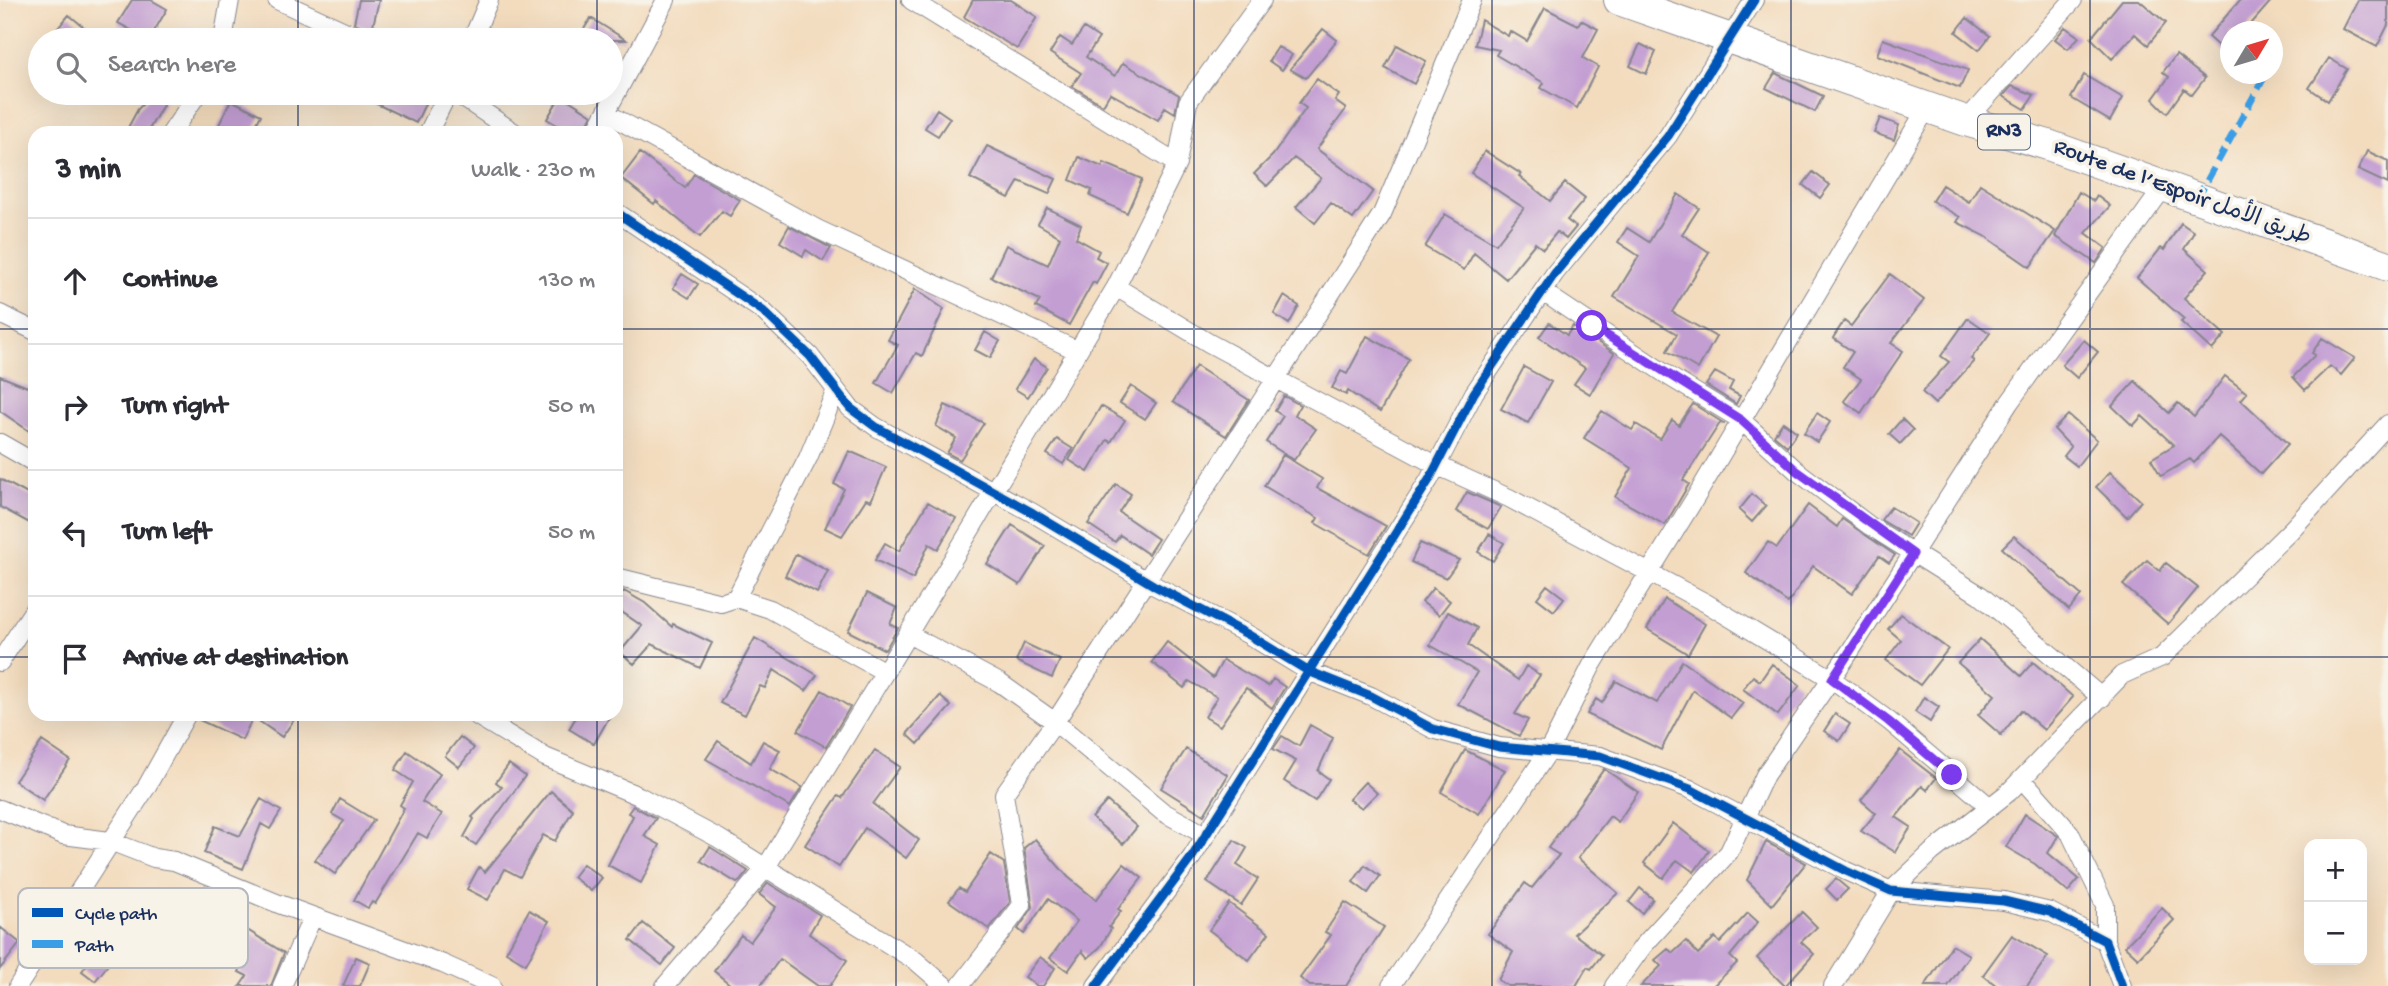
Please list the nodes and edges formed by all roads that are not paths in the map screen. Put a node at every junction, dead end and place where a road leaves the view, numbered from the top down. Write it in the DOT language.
graph roads {
  1 [pos="230,0"];
  2 [pos="277,0"];
  3 [pos="489,0"];
  4 [pos="666,0"];
  5 [pos="911,0"];
  6 [pos="1262,0"];
  7 [pos="1472,0"];
  8 [pos="1619,0"];
  9 [pos="1754,0"];
  10 [pos="2073,0"];
  11 [pos="226,28"];
  12 [pos="337,28"];
  13 [pos="477,28"];
  14 [pos="1731,39"];
  15 [pos="623,81"];
  16 [pos="190,105"];
  17 [pos="441,105"];
  18 [pos="474,105"];
  19 [pos="610,105"];
  20 [pos="1927,108"];
  21 [pos="606,113"];
  22 [pos="1965,121"];
  23 [pos="176,126"];
  24 [pos="431,126"];
  25 [pos="505,126"];
  26 [pos="599,126"];
  27 [pos="1177,164"];
  28 [pos="2163,188"];
  29 [pos="623,217"];
  30 [pos="2388,266"];
  31 [pos="1116,287"];
  32 [pos="1543,292"];
  33 [pos="0,314"];
  34 [pos="28,328"];
  35 [pos="1079,351"];
  36 [pos="1275,378"];
  37 [pos="836,390"];
  38 [pos="1741,420"];
  39 [pos="2388,424"];
  40 [pos="0,443"];
  41 [pos="28,459"];
  42 [pos="1436,465"];
  43 [pos="993,490"];
  44 [pos="1913,554"];
  45 [pos="1649,573"];
  46 [pos="623,580"];
  47 [pos="1146,581"];
  48 [pos="736,598"];
  49 [pos="28,619"];
  50 [pos="908,634"];
  51 [pos="0,662"];
  52 [pos="1308,671"];
  53 [pos="885,672"];
  54 [pos="1832,679"];
  55 [pos="2102,698"];
  56 [pos="183,721"];
  57 [pos="486,721"];
  58 [pos="1055,722"];
  59 [pos="1548,752"];
  60 [pos="2022,779"];
  61 [pos="1990,807"];
  62 [pos="0,809"];
  63 [pos="1745,817"];
  64 [pos="1205,835"];
  65 [pos="110,842"];
  66 [pos="765,869"];
  67 [pos="81,888"];
  68 [pos="242,888"];
  69 [pos="248,890"];
  70 [pos="1891,891"];
  71 [pos="313,916"];
  72 [pos="2105,941"];
  73 [pos="30,968"];
  74 [pos="18,986"];
  75 [pos="282,986"];
  76 [pos="492,986"];
  77 [pos="665,986"];
  78 [pos="945,986"];
  79 [pos="960,986"];
  80 [pos="1096,986"];
  81 [pos="1391,986"];
  82 [pos="1614,986"];
  83 [pos="1833,986"];
  84 [pos="2122,986"];
  1 -- 11 [label="street"];
  2 -- 12 [label="street"];
  3 -- 13 [label="street"];
  4 -- 15 [label="street"];
  5 -- 27 [label="street"];
  6 -- 27 [label="street"];
  7 -- 36 [label="street"];
  8 -- 14 [label="highway, Route de l’Espoir طريق الأمل / RN3"];
  9 -- 14 [label="street"];
  10 -- 22 [label="street"];
  14 -- 20 [label="highway, Route de l’Espoir طريق الأمل / RN3"];
  14 -- 32 [label="street"];
  16 -- 23 [label="street"];
  17 -- 24 [label="street"];
  18 -- 25 [label="street"];
  19 -- 21 [label="street"];
  20 -- 22 [label="highway, Route de l’Espoir طريق الأمل / RN3"];
  20 -- 38 [label="street"];
  21 -- 26 [label="street"];
  21 -- 35 [label="street"];
  22 -- 28 [label="highway, Route de l’Espoir طريق الأمل / RN3"];
  27 -- 31 [label="street"];
  28 -- 30 [label="highway, Route de l’Espoir طريق الأمل / RN3"];
  28 -- 44 [label="street"];
  29 -- 37 [label="street"];
  31 -- 35 [label="street"];
  31 -- 36 [label="street"];
  32 -- 38 [label="street"];
  32 -- 42 [label="street"];
  33 -- 34 [label="street"];
  35 -- 43 [label="street"];
  36 -- 42 [label="street"];
  36 -- 47 [label="street"];
  37 -- 43 [label="street"];
  37 -- 48 [label="street"];
  38 -- 44 [label="street"];
  38 -- 45 [label="street"];
  39 -- 55 [label="street"];
  40 -- 41 [label="street"];
  42 -- 45 [label="street"];
  42 -- 52 [label="street"];
  43 -- 47 [label="street"];
  43 -- 50 [label="street"];
  44 -- 54 [label="street"];
  44 -- 55 [label="street"];
  45 -- 54 [label="street"];
  45 -- 59 [label="street"];
  46 -- 48 [label="street"];
  47 -- 52 [label="street"];
  47 -- 58 [label="street"];
  48 -- 53 [label="street"];
  49 -- 51 [label="street"];
  50 -- 53 [label="street"];
  50 -- 58 [label="street"];
  52 -- 59 [label="street"];
  52 -- 64 [label="street"];
  53 -- 66 [label="street"];
  54 -- 61 [label="street"];
  54 -- 63 [label="street"];
  55 -- 60 [label="street"];
  56 -- 65 [label="street"];
  57 -- 66 [label="street"];
  58 -- 64 [label="street"];
  58 -- 79 [label="street"];
  59 -- 63 [label="street"];
  59 -- 81 [label="street"];
  60 -- 61 [label="street"];
  60 -- 72 [label="street"];
  61 -- 70 [label="street"];
  62 -- 65 [label="street"];
  63 -- 70 [label="street"];
  63 -- 82 [label="street"];
  64 -- 80 [label="street"];
  65 -- 67 [label="street"];
  65 -- 68 [label="street"];
  66 -- 77 [label="street"];
  66 -- 78 [label="street"];
  69 -- 71 [label="street"];
  70 -- 72 [label="street"];
  70 -- 83 [label="street"];
  71 -- 75 [label="street"];
  71 -- 76 [label="street"];
  72 -- 84 [label="street"];
  73 -- 74 [label="street"];
}
